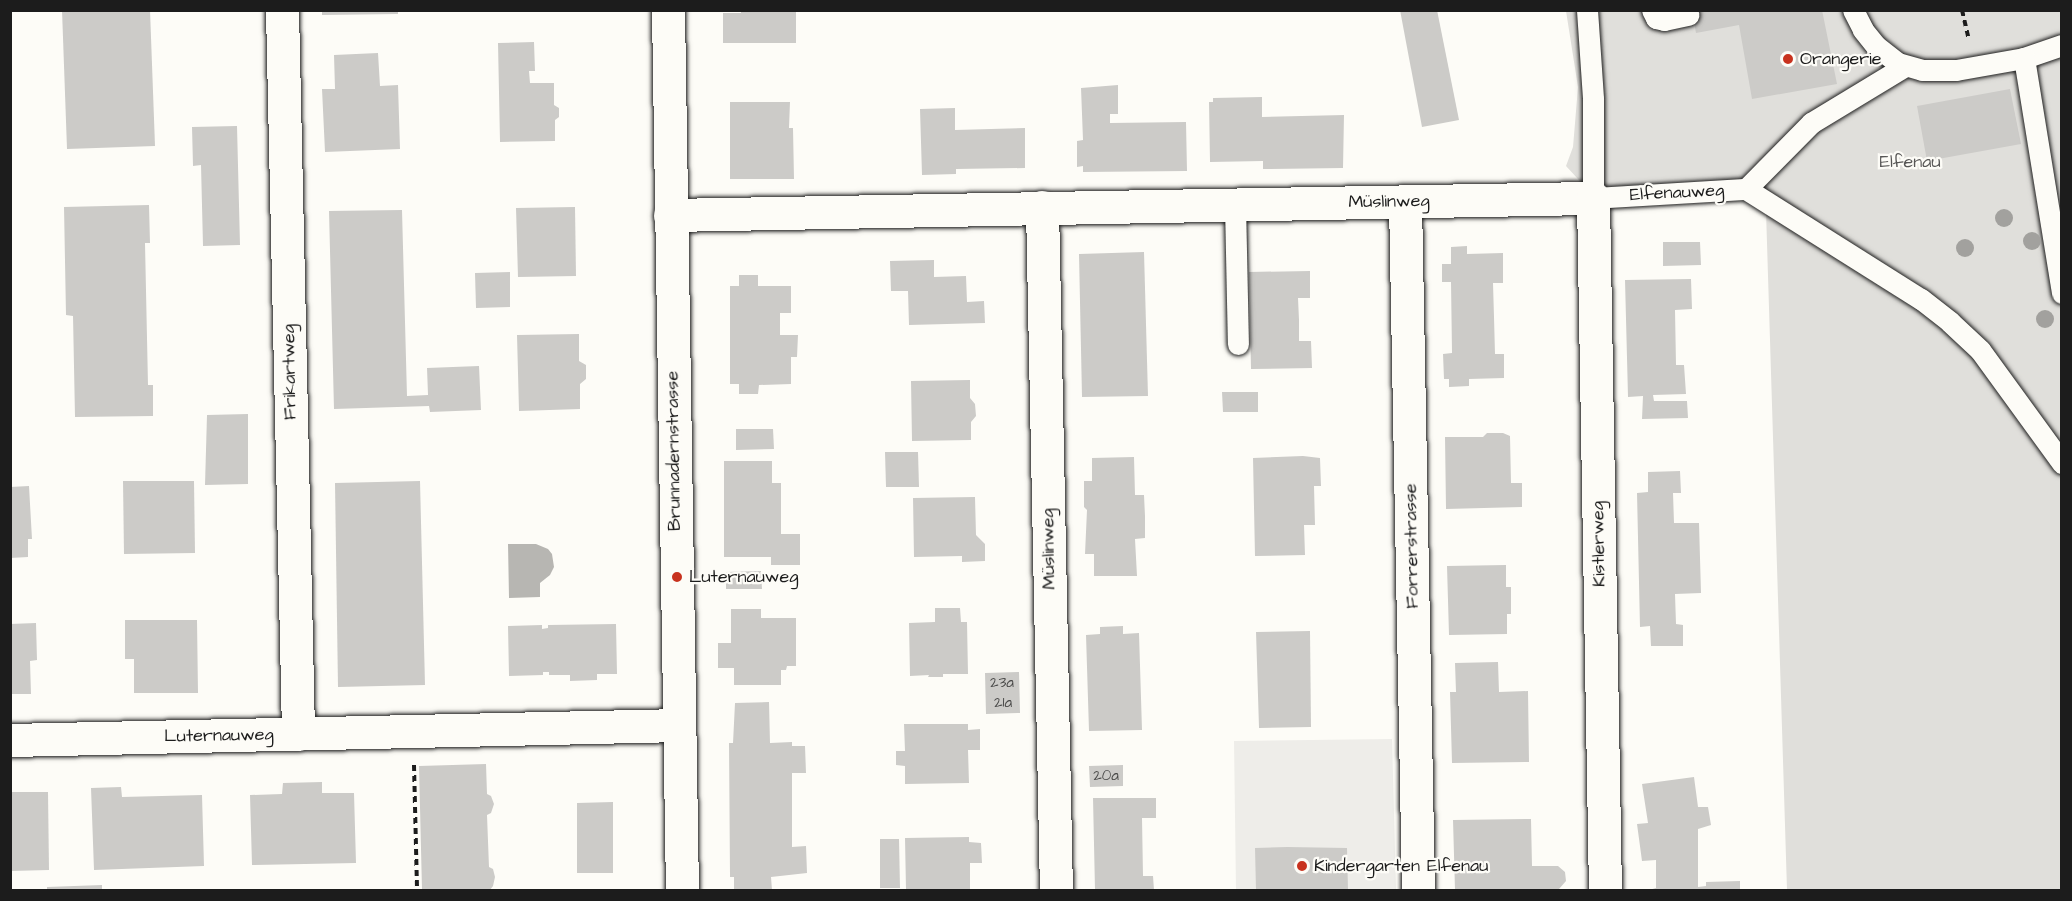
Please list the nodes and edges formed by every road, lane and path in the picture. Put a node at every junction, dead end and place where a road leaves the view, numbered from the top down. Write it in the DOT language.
graph roads {
  1 [pos="282,10"];
  2 [pos="668,10"];
  3 [pos="1587,10"];
  4 [pos="1652,10"];
  5 [pos="1853,10"];
  6 [pos="1688,15"];
  7 [pos="2061,45"];
  8 [pos="2024,58"];
  9 [pos="1905,66"];
  10 [pos="1746,189"];
  11 [pos="1593,198"];
  12 [pos="1405,201"];
  13 [pos="1235,204"];
  14 [pos="1042,207"];
  15 [pos="670,215"];
  16 [pos="2061,293"];
  17 [pos="1238,344"];
  18 [pos="2061,464"];
  19 [pos="679,725"];
  20 [pos="413,731"];
  21 [pos="298,734"];
  22 [pos="10,740"];
  23 [pos="417,891"];
  24 [pos="682,891"];
  25 [pos="1056,891"];
  26 [pos="1418,891"];
  27 [pos="1605,891"];
  1 -- 21 [label="street, Frikartweg"];
  2 -- 15 [label="street, Brunnadernstrasse"];
  3 -- 11 [label="lane"];
  4 -- 6 [label="lane"];
  5 -- 9 [label="lane"];
  7 -- 8 [label="lane"];
  8 -- 9 [label="lane"];
  8 -- 16 [label="lane"];
  9 -- 10 [label="lane, Elfenauweg"];
  10 -- 11 [label="lane, Elfenauweg"];
  10 -- 18 [label="lane"];
  11 -- 12 [label="street, Müslinweg"];
  11 -- 27 [label="street, Kistlerweg"];
  12 -- 13 [label="street, Müslinweg"];
  12 -- 26 [label="street, Forrerstrasse"];
  13 -- 14 [label="street, Müslinweg"];
  13 -- 17 [label="lane"];
  14 -- 15 [label="street, Müslinweg"];
  14 -- 25 [label="street, Müslinweg"];
  15 -- 19 [label="street, Brunnadernstrasse"];
  19 -- 20 [label="street, Luternauweg"];
  19 -- 24 [label="street, Brunnadernstrasse"];
  20 -- 21 [label="street, Luternauweg"];
  20 -- 23 [label="path"];
  21 -- 22 [label="street, Luternauweg"];
}
